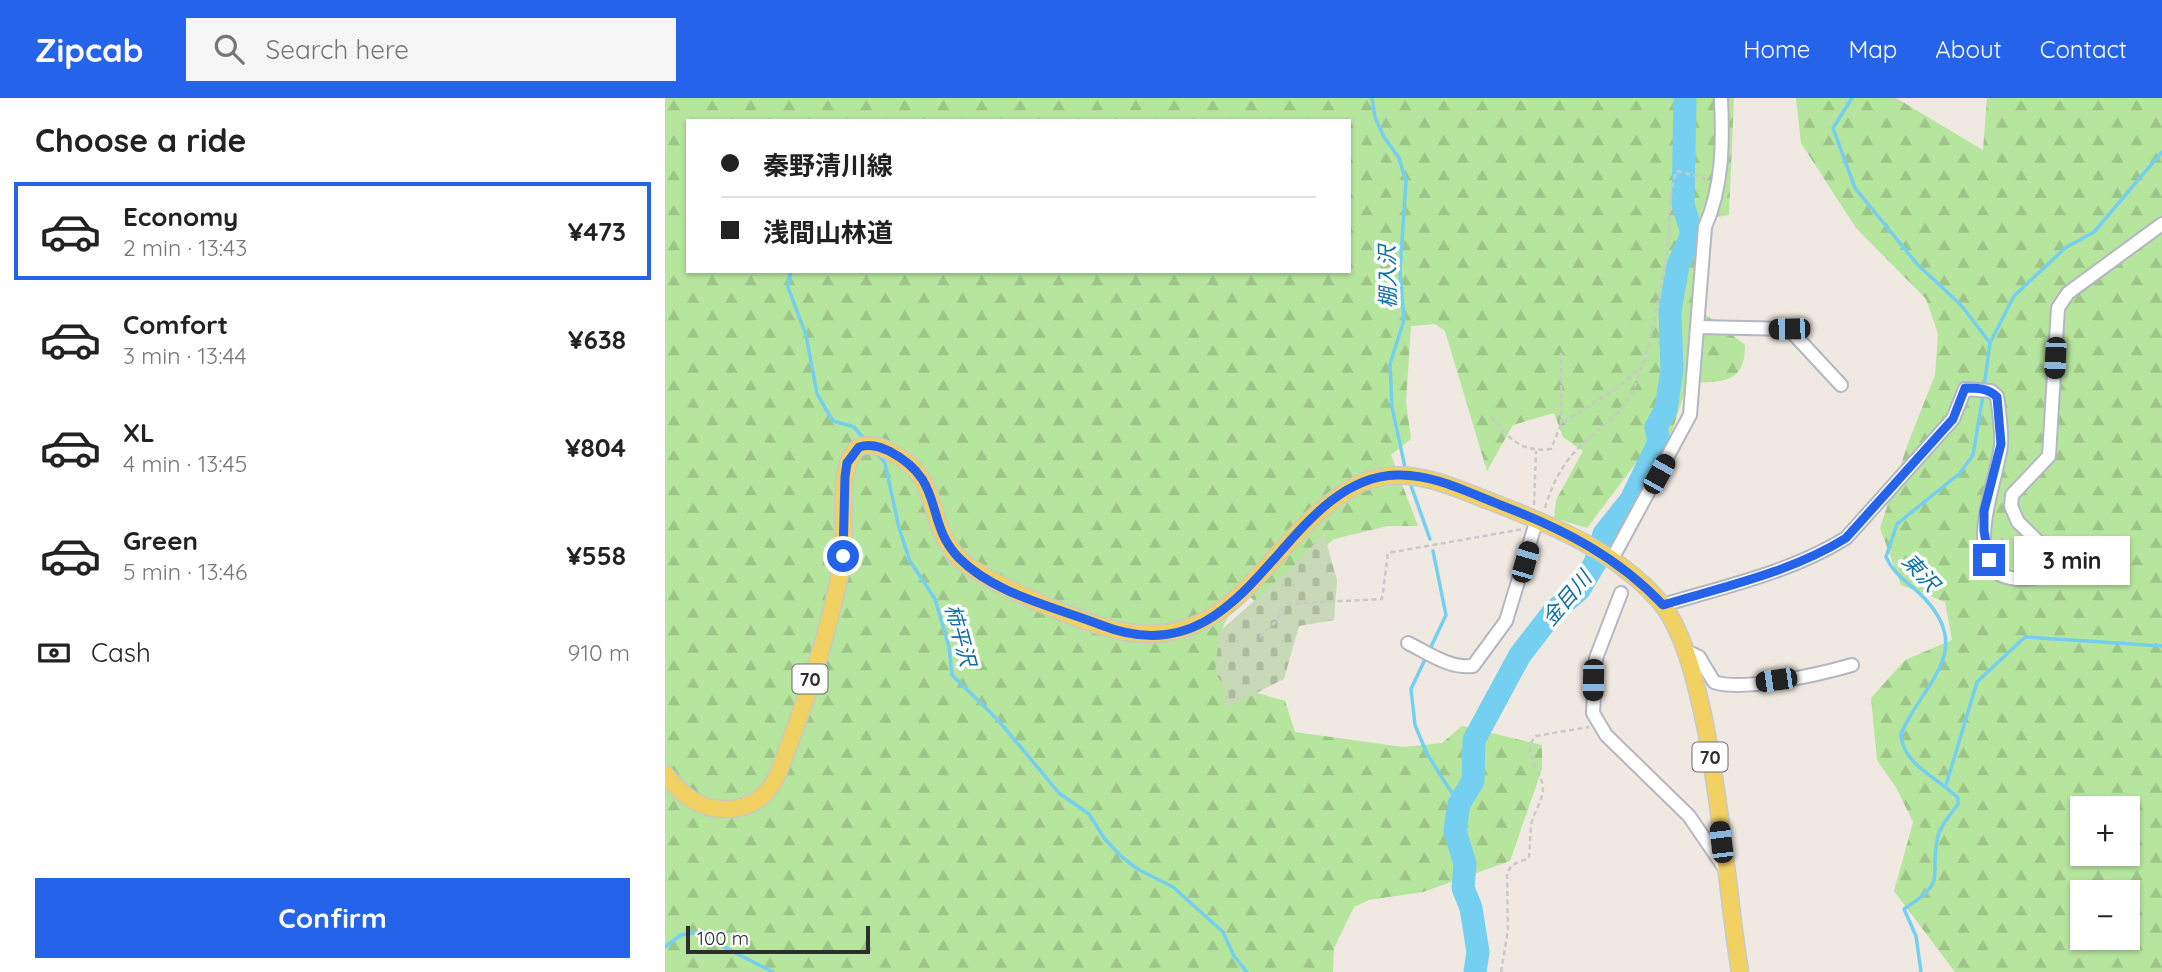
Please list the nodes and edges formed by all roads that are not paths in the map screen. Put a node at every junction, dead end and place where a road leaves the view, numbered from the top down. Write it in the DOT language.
graph roads {
  1 [pos="1721,98"];
  2 [pos="2162,224"];
  3 [pos="1698,327"];
  4 [pos="1841,386"];
  5 [pos="1537,519"];
  6 [pos="1608,557"];
  7 [pos="1621,593"];
  8 [pos="1663,605"];
  9 [pos="1408,643"];
  10 [pos="1685,650"];
  11 [pos="1852,665"];
  12 [pos="665,774"];
  13 [pos="1724,867"];
  14 [pos="1740,972"];
  1 -- 3 [label="street"];
  2 -- 8 [label="street"];
  3 -- 4 [label="street"];
  3 -- 6 [label="street"];
  5 -- 6 [label="main road, 70"];
  5 -- 9 [label="street"];
  5 -- 12 [label="main road, 70"];
  6 -- 8 [label="main road, 70"];
  7 -- 13 [label="street"];
  8 -- 10 [label="main road, 70"];
  10 -- 11 [label="street"];
  10 -- 13 [label="main road, 70"];
  13 -- 14 [label="main road, 70"];
}
